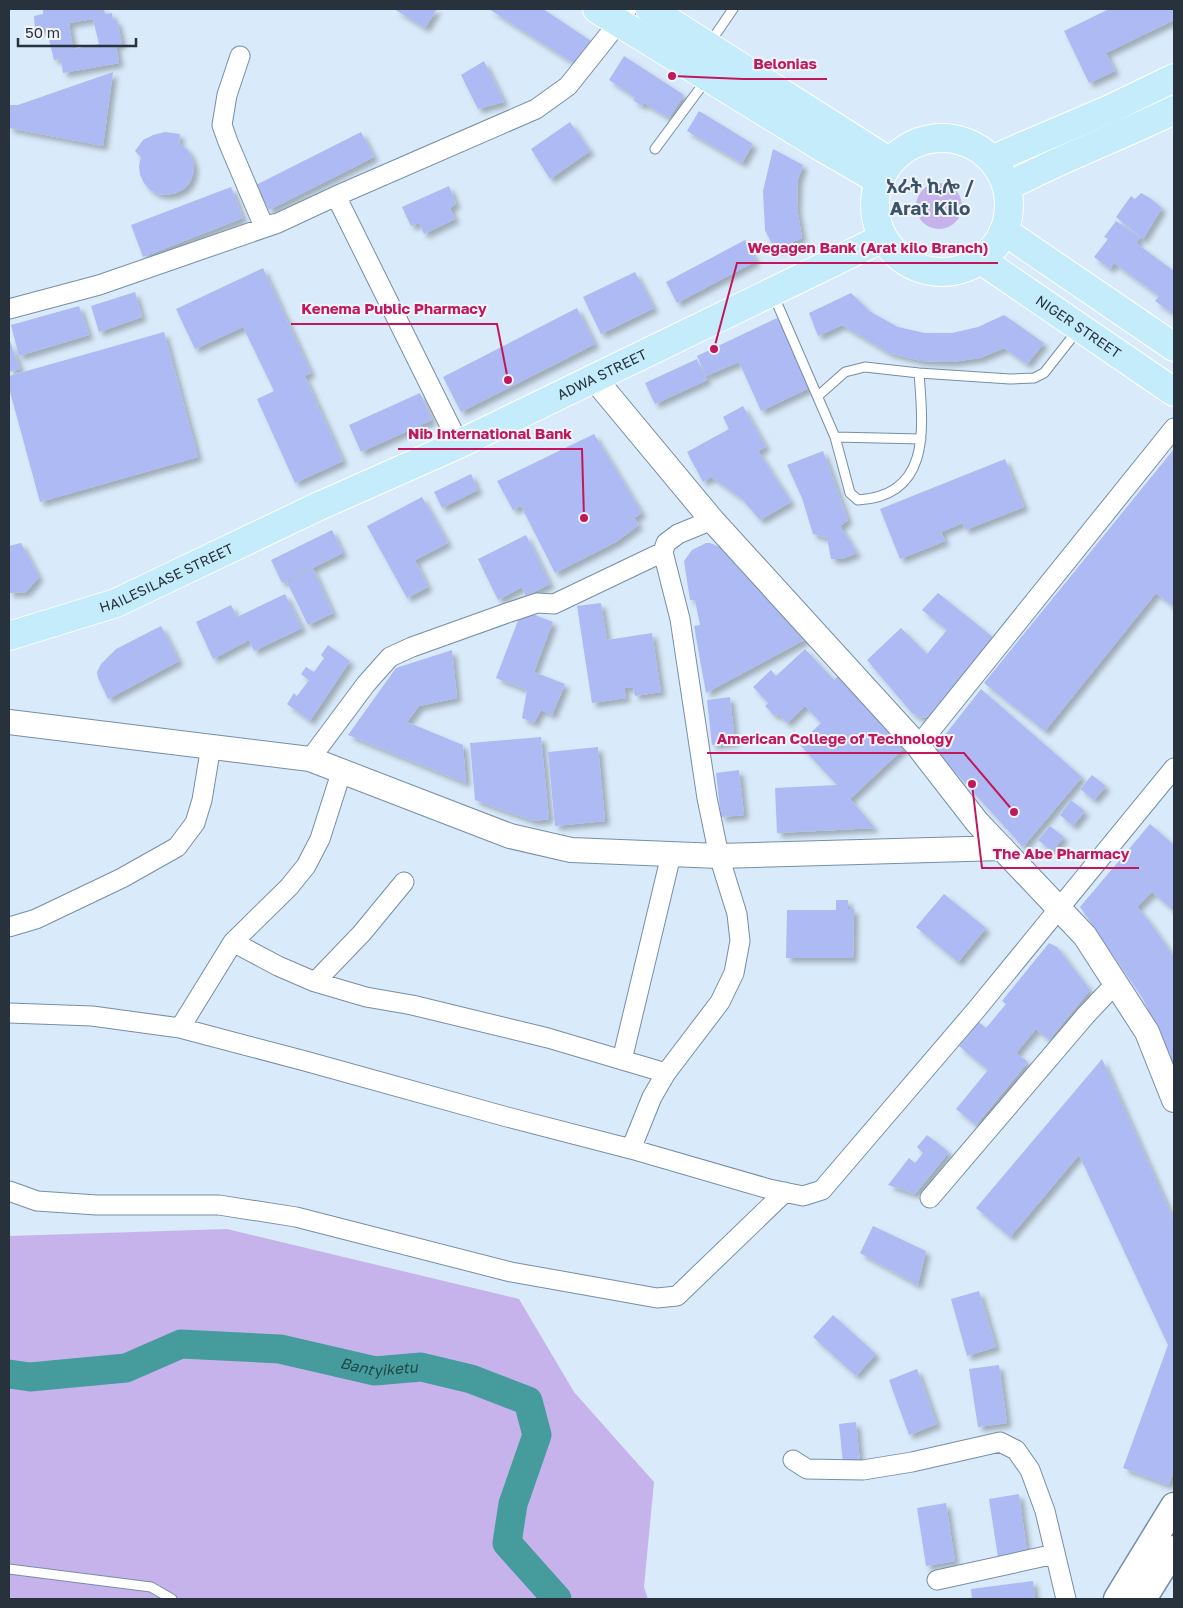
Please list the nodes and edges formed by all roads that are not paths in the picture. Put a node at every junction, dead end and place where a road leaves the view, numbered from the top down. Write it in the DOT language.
graph roads {
  1 [pos="650,9"];
  2 [pos="733,9"];
  3 [pos="614,13"];
  4 [pos="708,46"];
  5 [pos="240,56"];
  6 [pos="709,77"];
  7 [pos="1174,78"];
  8 [pos="1174,110"];
  9 [pos="655,149"];
  10 [pos="993,159"];
  11 [pos="885,172"];
  12 [pos="1007,187"];
  13 [pos="336,196"];
  14 [pos="278,223"];
  15 [pos="1004,231"];
  16 [pos="883,238"];
  17 [pos="981,260"];
  18 [pos="772,292"];
  19 [pos="9,309"];
  20 [pos="1080,326"];
  21 [pos="1174,347"];
  22 [pos="919,373"];
  23 [pos="594,378"];
  24 [pos="1174,392"];
  25 [pos="818,396"];
  26 [pos="1174,428"];
  27 [pos="835,437"];
  28 [pos="921,439"];
  29 [pos="459,444"];
  30 [pos="317,507"];
  31 [pos="712,520"];
  32 [pos="663,552"];
  33 [pos="9,636"];
  34 [pos="9,722"];
  35 [pos="211,746"];
  36 [pos="918,746"];
  37 [pos="310,759"];
  38 [pos="1174,768"];
  39 [pos="342,770"];
  40 [pos="1002,848"];
  41 [pos="671,854"];
  42 [pos="719,856"];
  43 [pos="404,882"];
  44 [pos="1058,908"];
  45 [pos="9,927"];
  46 [pos="233,942"];
  47 [pos="315,982"];
  48 [pos="1116,983"];
  49 [pos="9,1014"];
  50 [pos="180,1028"];
  51 [pos="622,1060"];
  52 [pos="666,1073"];
  53 [pos="1174,1100"];
  54 [pos="631,1149"];
  55 [pos="9,1191"];
  56 [pos="785,1192"];
  57 [pos="930,1198"];
  58 [pos="792,1460"];
  59 [pos="1174,1506"];
  60 [pos="1174,1549"];
  61 [pos="1054,1554"];
  62 [pos="9,1568"];
  63 [pos="937,1580"];
  64 [pos="172,1599"];
  65 [pos="1066,1599"];
  66 [pos="1117,1599"];
  67 [pos="1143,1599"];
  1 -- 4 [label="main road"];
  2 -- 4 [label="lane"];
  3 -- 6 [label="main road"];
  3 -- 13 [label="street"];
  4 -- 11 [label="main road"];
  5 -- 14 [label="street"];
  6 -- 9 [label="lane"];
  6 -- 11 [label="main road"];
  7 -- 10 [label="main road"];
  8 -- 12 [label="main road"];
  10 -- 11 [label="main road"];
  10 -- 12 [label="main road"];
  11 -- 16 [label="main road"];
  12 -- 15 [label="main road"];
  13 -- 14 [label="street"];
  13 -- 29 [label="street"];
  14 -- 19 [label="street"];
  15 -- 17 [label="main road"];
  15 -- 21 [label="main road"];
  16 -- 17 [label="main road"];
  16 -- 18 [label="main road, ADWA STREET"];
  17 -- 20 [label="main road, NIGER STREET"];
  18 -- 23 [label="main road, ADWA STREET"];
  18 -- 25 [label="lane"];
  20 -- 22 [label="lane"];
  20 -- 24 [label="main road, NIGER STREET"];
  22 -- 25 [label="lane"];
  22 -- 28 [label="lane"];
  23 -- 29 [label="main road, ADWA STREET"];
  23 -- 31 [label="street"];
  25 -- 27 [label="lane"];
  26 -- 36 [label="street"];
  27 -- 28 [label="lane"];
  27 -- 28 [label="lane"];
  29 -- 30 [label="main road, ADWA STREET"];
  30 -- 33 [label="main road, HAILESILASE STREET"];
  31 -- 32 [label="street"];
  31 -- 36 [label="street"];
  32 -- 37 [label="street"];
  32 -- 42 [label="street"];
  34 -- 35 [label="street"];
  35 -- 37 [label="street"];
  35 -- 45 [label="street"];
  36 -- 40 [label="street"];
  37 -- 39 [label="street"];
  38 -- 44 [label="street"];
  39 -- 41 [label="street"];
  39 -- 46 [label="street"];
  40 -- 42 [label="street"];
  40 -- 44 [label="street"];
  41 -- 42 [label="street"];
  41 -- 51 [label="street"];
  42 -- 52 [label="street"];
  43 -- 47 [label="street"];
  44 -- 48 [label="street"];
  44 -- 56 [label="street"];
  46 -- 47 [label="street"];
  46 -- 50 [label="street"];
  47 -- 51 [label="street"];
  48 -- 53 [label="street"];
  48 -- 57 [label="street"];
  49 -- 50 [label="street"];
  50 -- 54 [label="street"];
  51 -- 52 [label="street"];
  52 -- 54 [label="street"];
  54 -- 56 [label="street"];
  55 -- 56 [label="street"];
  58 -- 61 [label="street"];
  59 -- 66 [label="main road"];
  60 -- 67 [label="main road"];
  61 -- 63 [label="street"];
  61 -- 65 [label="street"];
  62 -- 64 [label="lane"];
}
